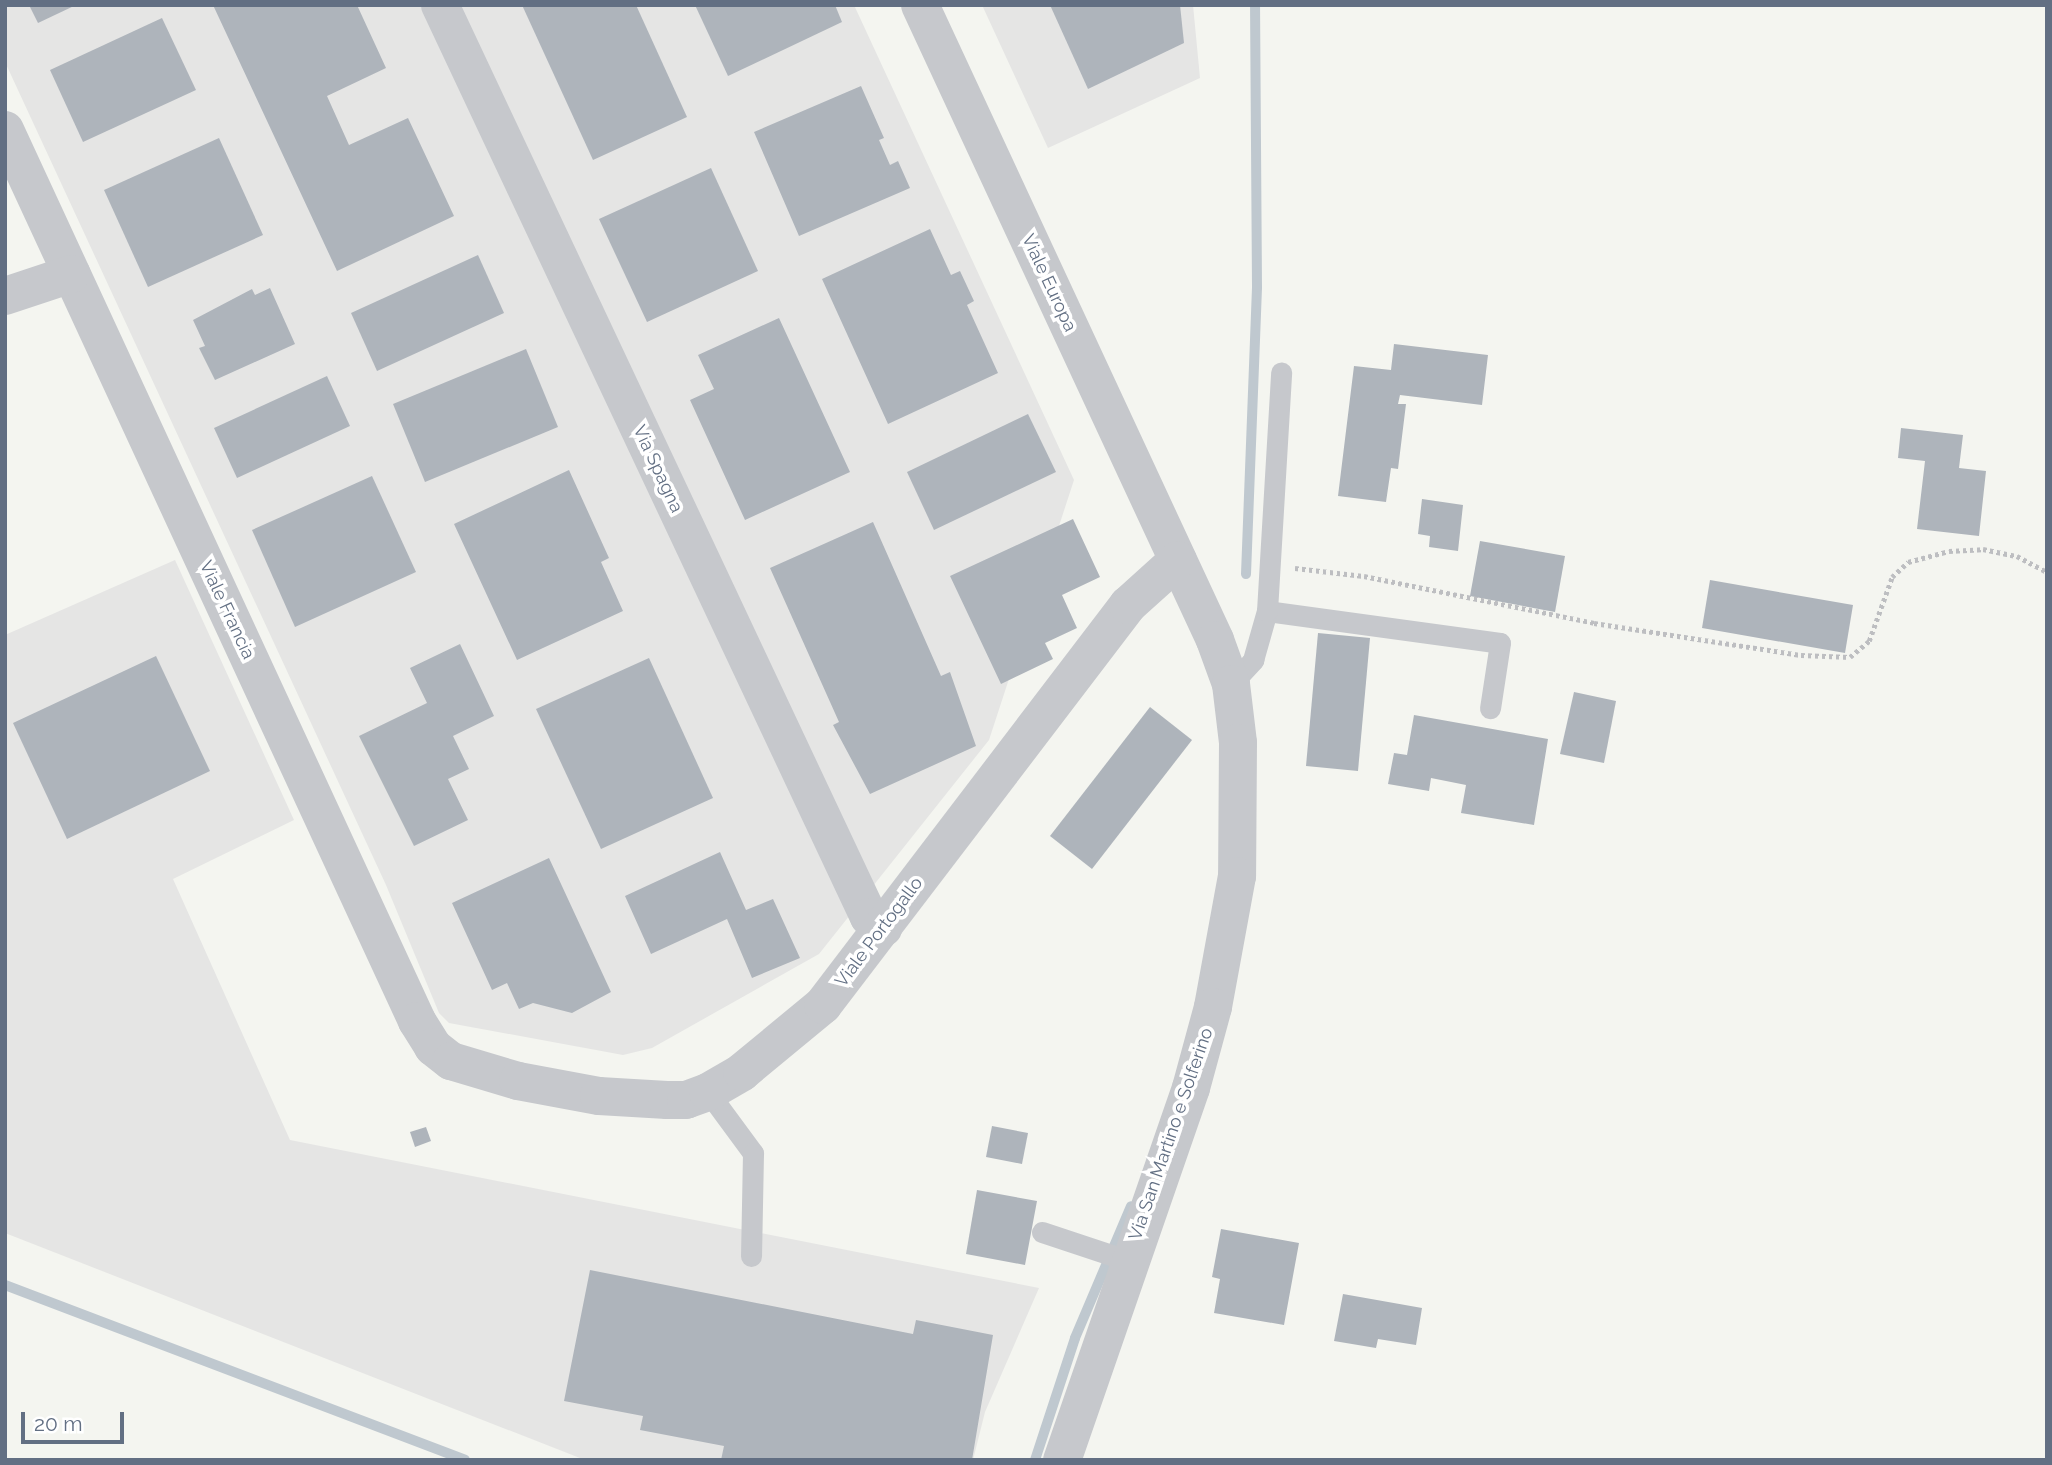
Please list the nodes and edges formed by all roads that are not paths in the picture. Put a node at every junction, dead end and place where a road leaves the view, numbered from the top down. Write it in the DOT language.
graph roads {
  1 [pos="440,5"];
  2 [pos="920,5"];
  3 [pos="5,130"];
  4 [pos="71,274"];
  5 [pos="5,296"];
  6 [pos="1281,372"];
  7 [pos="1178,560"];
  8 [pos="1268,611"];
  9 [pos="1231,684"];
  10 [pos="1490,708"];
  11 [pos="883,928"];
  12 [pos="471,1069"];
  13 [pos="708,1092"];
  14 [pos="1042,1232"];
  15 [pos="751,1256"];
  16 [pos="1122,1258"];
  17 [pos="1062,1460"];
  1 -- 11 [label="street, Via Spagna"];
  2 -- 7 [label="street, Viale Europa"];
  3 -- 4 [label="street, Viale Francia"];
  4 -- 5 [label="street"];
  4 -- 12 [label="street, Viale Francia"];
  6 -- 8 [label="lane"];
  7 -- 9 [label="street, Via San Martino e Solferino"];
  7 -- 11 [label="street, Viale Portogallo"];
  8 -- 9 [label="lane"];
  8 -- 10 [label="lane"];
  9 -- 16 [label="street, Via San Martino e Solferino"];
  11 -- 13 [label="street, Viale Portogallo"];
  12 -- 13 [label="street, Viale Portogallo"];
  13 -- 15 [label="lane"];
  14 -- 16 [label="lane"];
  16 -- 17 [label="street, Via San Martino e Solferino"];
}
